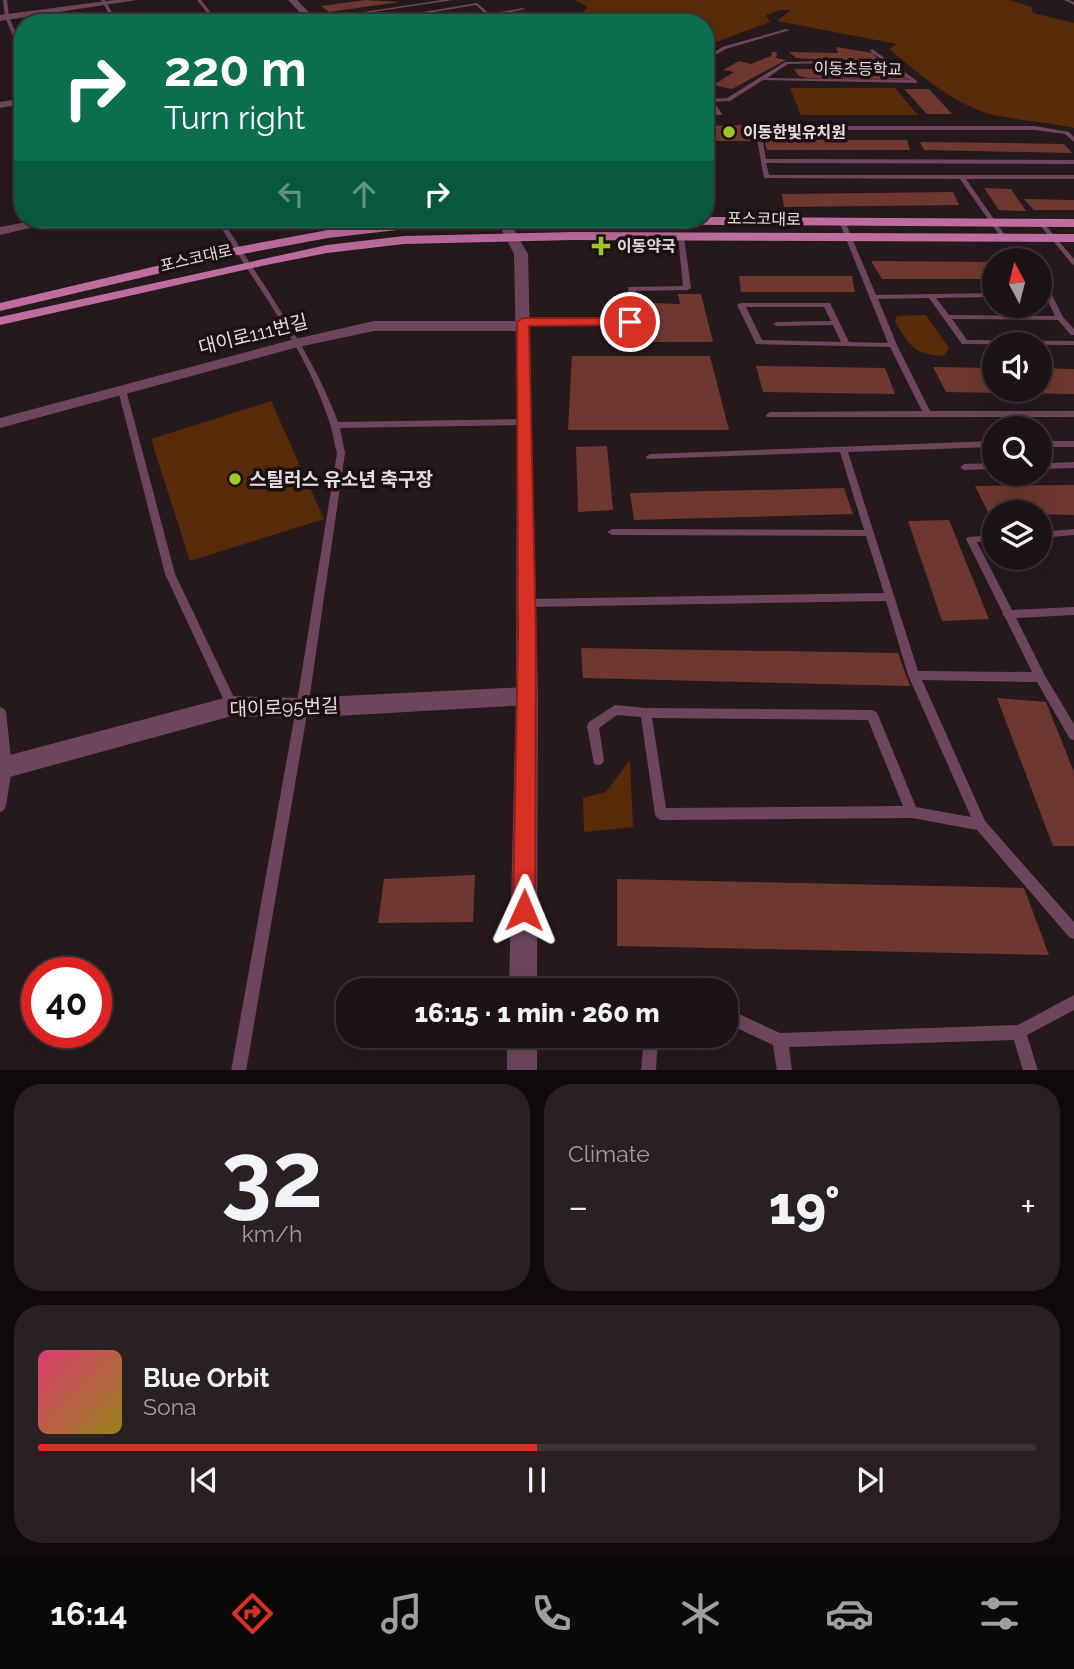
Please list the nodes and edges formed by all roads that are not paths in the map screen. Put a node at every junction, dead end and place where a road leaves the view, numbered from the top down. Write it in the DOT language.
graph roads {
  1 [pos="5,0"];
  2 [pos="133,0"];
  3 [pos="199,0"];
  4 [pos="292,0"];
  5 [pos="1066,0"];
  6 [pos="451,1"];
  7 [pos="104,2"];
  8 [pos="419,3"];
  9 [pos="1074,4"];
  10 [pos="523,9"];
  11 [pos="24,14"];
  12 [pos="210,14"];
  13 [pos="307,14"];
  14 [pos="352,14"];
  15 [pos="415,14"];
  16 [pos="489,14"];
  17 [pos="496,14"];
  18 [pos="4,17"];
  19 [pos="788,30"];
  20 [pos="14,37"];
  21 [pos="872,50"];
  22 [pos="714,54"];
  23 [pos="884,61"];
  24 [pos="829,62"];
  25 [pos="853,62"];
  26 [pos="763,79"];
  27 [pos="714,101"];
  28 [pos="714,108"];
  29 [pos="719,114"];
  30 [pos="1074,140"];
  31 [pos="763,161"];
  32 [pos="1074,162"];
  33 [pos="961,176"];
  34 [pos="1074,177"];
  35 [pos="714,220"];
  36 [pos="803,223"];
  37 [pos="1041,223"];
  38 [pos="1074,223"];
  39 [pos="843,224"];
  40 [pos="994,224"];
  41 [pos="224,228"];
  42 [pos="346,228"];
  43 [pos="377,228"];
  44 [pos="483,228"];
  45 [pos="508,228"];
  46 [pos="550,228"];
  47 [pos="349,231"];
  48 [pos="681,237"];
  49 [pos="810,237"];
  50 [pos="849,237"];
  51 [pos="1004,237"];
  52 [pos="1053,238"];
  53 [pos="1074,238"];
  54 [pos="237,251"];
  55 [pos="1074,263"];
  56 [pos="245,265"];
  57 [pos="930,295"];
  58 [pos="982,295"];
  59 [pos="874,297"];
  60 [pos="1052,303"];
  61 [pos="0,307"];
  62 [pos="945,317"];
  63 [pos="1060,318"];
  64 [pos="0,321"];
  65 [pos="834,323"];
  66 [pos="523,324"];
  67 [pos="777,324"];
  68 [pos="1074,333"];
  69 [pos="845,342"];
  70 [pos="296,343"];
  71 [pos="1074,343"];
  72 [pos="893,345"];
  73 [pos="122,390"];
  74 [pos="927,414"];
  75 [pos="1074,414"];
  76 [pos="770,415"];
  77 [pos="526,422"];
  78 [pos="0,423"];
  79 [pos="337,425"];
  80 [pos="982,444"];
  81 [pos="1052,444"];
  82 [pos="1074,444"];
  83 [pos="843,449"];
  84 [pos="650,457"];
  85 [pos="1074,465"];
  86 [pos="1052,466"];
  87 [pos="964,467"];
  88 [pos="982,467"];
  89 [pos="612,532"];
  90 [pos="1074,532"];
  91 [pos="868,533"];
  92 [pos="1052,534"];
  93 [pos="982,539"];
  94 [pos="982,562"];
  95 [pos="986,570"];
  96 [pos="890,597"];
  97 [pos="527,603"];
  98 [pos="1074,611"];
  99 [pos="1007,614"];
  100 [pos="914,675"];
  101 [pos="1040,677"];
  102 [pos="527,696"];
  103 [pos="232,706"];
  104 [pos="302,708"];
  105 [pos="0,712"];
  106 [pos="646,713"];
  107 [pos="1072,729"];
  108 [pos="598,760"];
  109 [pos="6,767"];
  110 [pos="0,806"];
  111 [pos="912,812"];
  112 [pos="981,825"];
  113 [pos="1074,932"];
  114 [pos="523,978"];
  115 [pos="1074,1002"];
  116 [pos="738,1021"];
  117 [pos="1019,1031"];
  118 [pos="780,1040"];
  119 [pos="522,1048"];
  120 [pos="650,1048"];
  121 [pos="238,1070"];
  122 [pos="522,1070"];
  123 [pos="648,1070"];
  124 [pos="785,1070"];
  125 [pos="1031,1070"];
  1 -- 18 [label="lane"];
  2 -- 7 [label="street"];
  3 -- 12 [label="lane"];
  4 -- 13 [label="street"];
  5 -- 9 [label="lane"];
  6 -- 8 [label="lane"];
  7 -- 11 [label="street"];
  8 -- 14 [label="lane"];
  10 -- 17 [label="lane"];
  15 -- 16 [label="lane"];
  18 -- 20 [label="lane"];
  19 -- 22 [label="lane"];
  21 -- 23 [label="lane, 이동초등학교"];
  23 -- 25 [label="lane, 이동초등학교"];
  23 -- 26 [label="lane, 이동초등학교"];
  24 -- 26 [label="lane, 이동초등학교"];
  26 -- 27 [label="lane, 이동초등학교"];
  28 -- 29 [label="lane, 이동초등학교"];
  30 -- 31 [label="lane"];
  31 -- 32 [label="lane"];
  31 -- 33 [label="lane"];
  33 -- 34 [label="lane"];
  33 -- 40 [label="lane"];
  35 -- 36 [label="main road, 포스코대로"];
  36 -- 39 [label="main road, 포스코대로"];
  36 -- 49 [label="main road"];
  37 -- 38 [label="main road, 포스코대로"];
  37 -- 40 [label="main road, 포스코대로"];
  37 -- 52 [label="lane"];
  39 -- 40 [label="main road, 포스코대로"];
  39 -- 50 [label="lane"];
  40 -- 51 [label="lane"];
  41 -- 54 [label="lane"];
  42 -- 47 [label="lane"];
  43 -- 47 [label="main road, 포스코대로"];
  44 -- 56 [label="main road, 포스코대로"];
  45 -- 66 [label="street"];
  46 -- 48 [label="main road, 포스코대로"];
  47 -- 54 [label="main road, 포스코대로"];
  48 -- 49 [label="main road, 포스코대로"];
  48 -- 66 [label="lane"];
  49 -- 50 [label="main road, 포스코대로"];
  50 -- 51 [label="main road, 포스코대로"];
  50 -- 59 [label="lane"];
  51 -- 52 [label="main road, 포스코대로"];
  52 -- 53 [label="main road, 포스코대로"];
  52 -- 55 [label="lane"];
  54 -- 56 [label="lane"];
  54 -- 61 [label="main road, 포스코대로"];
  56 -- 64 [label="main road, 포스코대로"];
  56 -- 70 [label="lane"];
  57 -- 58 [label="lane"];
  57 -- 59 [label="lane"];
  57 -- 62 [label="lane"];
  59 -- 72 [label="lane"];
  60 -- 63 [label="lane"];
  62 -- 63 [label="lane"];
  62 -- 71 [label="lane"];
  63 -- 68 [label="lane"];
  65 -- 67 [label="lane"];
  65 -- 69 [label="lane"];
  65 -- 69 [label="lane"];
  66 -- 70 [label="street, 대이로111번길"];
  66 -- 77 [label="street"];
  69 -- 72 [label="lane"];
  70 -- 73 [label="street, 대이로111번길"];
  70 -- 79 [label="lane"];
  72 -- 74 [label="lane"];
  73 -- 78 [label="street, 대이로111번길"];
  73 -- 103 [label="lane"];
  74 -- 75 [label="lane"];
  74 -- 76 [label="lane"];
  77 -- 79 [label="lane"];
  77 -- 97 [label="street"];
  79 -- 104 [label="lane"];
  80 -- 83 [label="lane"];
  81 -- 82 [label="lane"];
  83 -- 84 [label="lane"];
  83 -- 91 [label="lane"];
  85 -- 86 [label="lane"];
  87 -- 88 [label="lane"];
  89 -- 91 [label="lane"];
  90 -- 92 [label="lane"];
  91 -- 96 [label="lane"];
  93 -- 94 [label="lane"];
  95 -- 99 [label="lane"];
  96 -- 97 [label="lane"];
  96 -- 100 [label="lane"];
  97 -- 102 [label="street"];
  98 -- 99 [label="lane"];
  99 -- 101 [label="lane"];
  100 -- 101 [label="lane"];
  100 -- 112 [label="lane"];
  101 -- 107 [label="lane"];
  102 -- 104 [label="street, 대이로95번길"];
  102 -- 114 [label="street"];
  103 -- 104 [label="street, 대이로95번길"];
  103 -- 109 [label="street, 대이로95번길"];
  104 -- 121 [label="lane"];
  105 -- 109 [label="lane"];
  106 -- 108 [label="lane"];
  106 -- 111 [label="lane"];
  106 -- 111 [label="lane"];
  109 -- 110 [label="lane"];
  111 -- 112 [label="lane"];
  112 -- 113 [label="lane"];
  115 -- 117 [label="lane"];
  116 -- 118 [label="lane"];
  117 -- 118 [label="lane"];
  117 -- 125 [label="lane"];
  118 -- 124 [label="lane"];
  119 -- 122 [label="street"];
  120 -- 123 [label="lane"];
}
